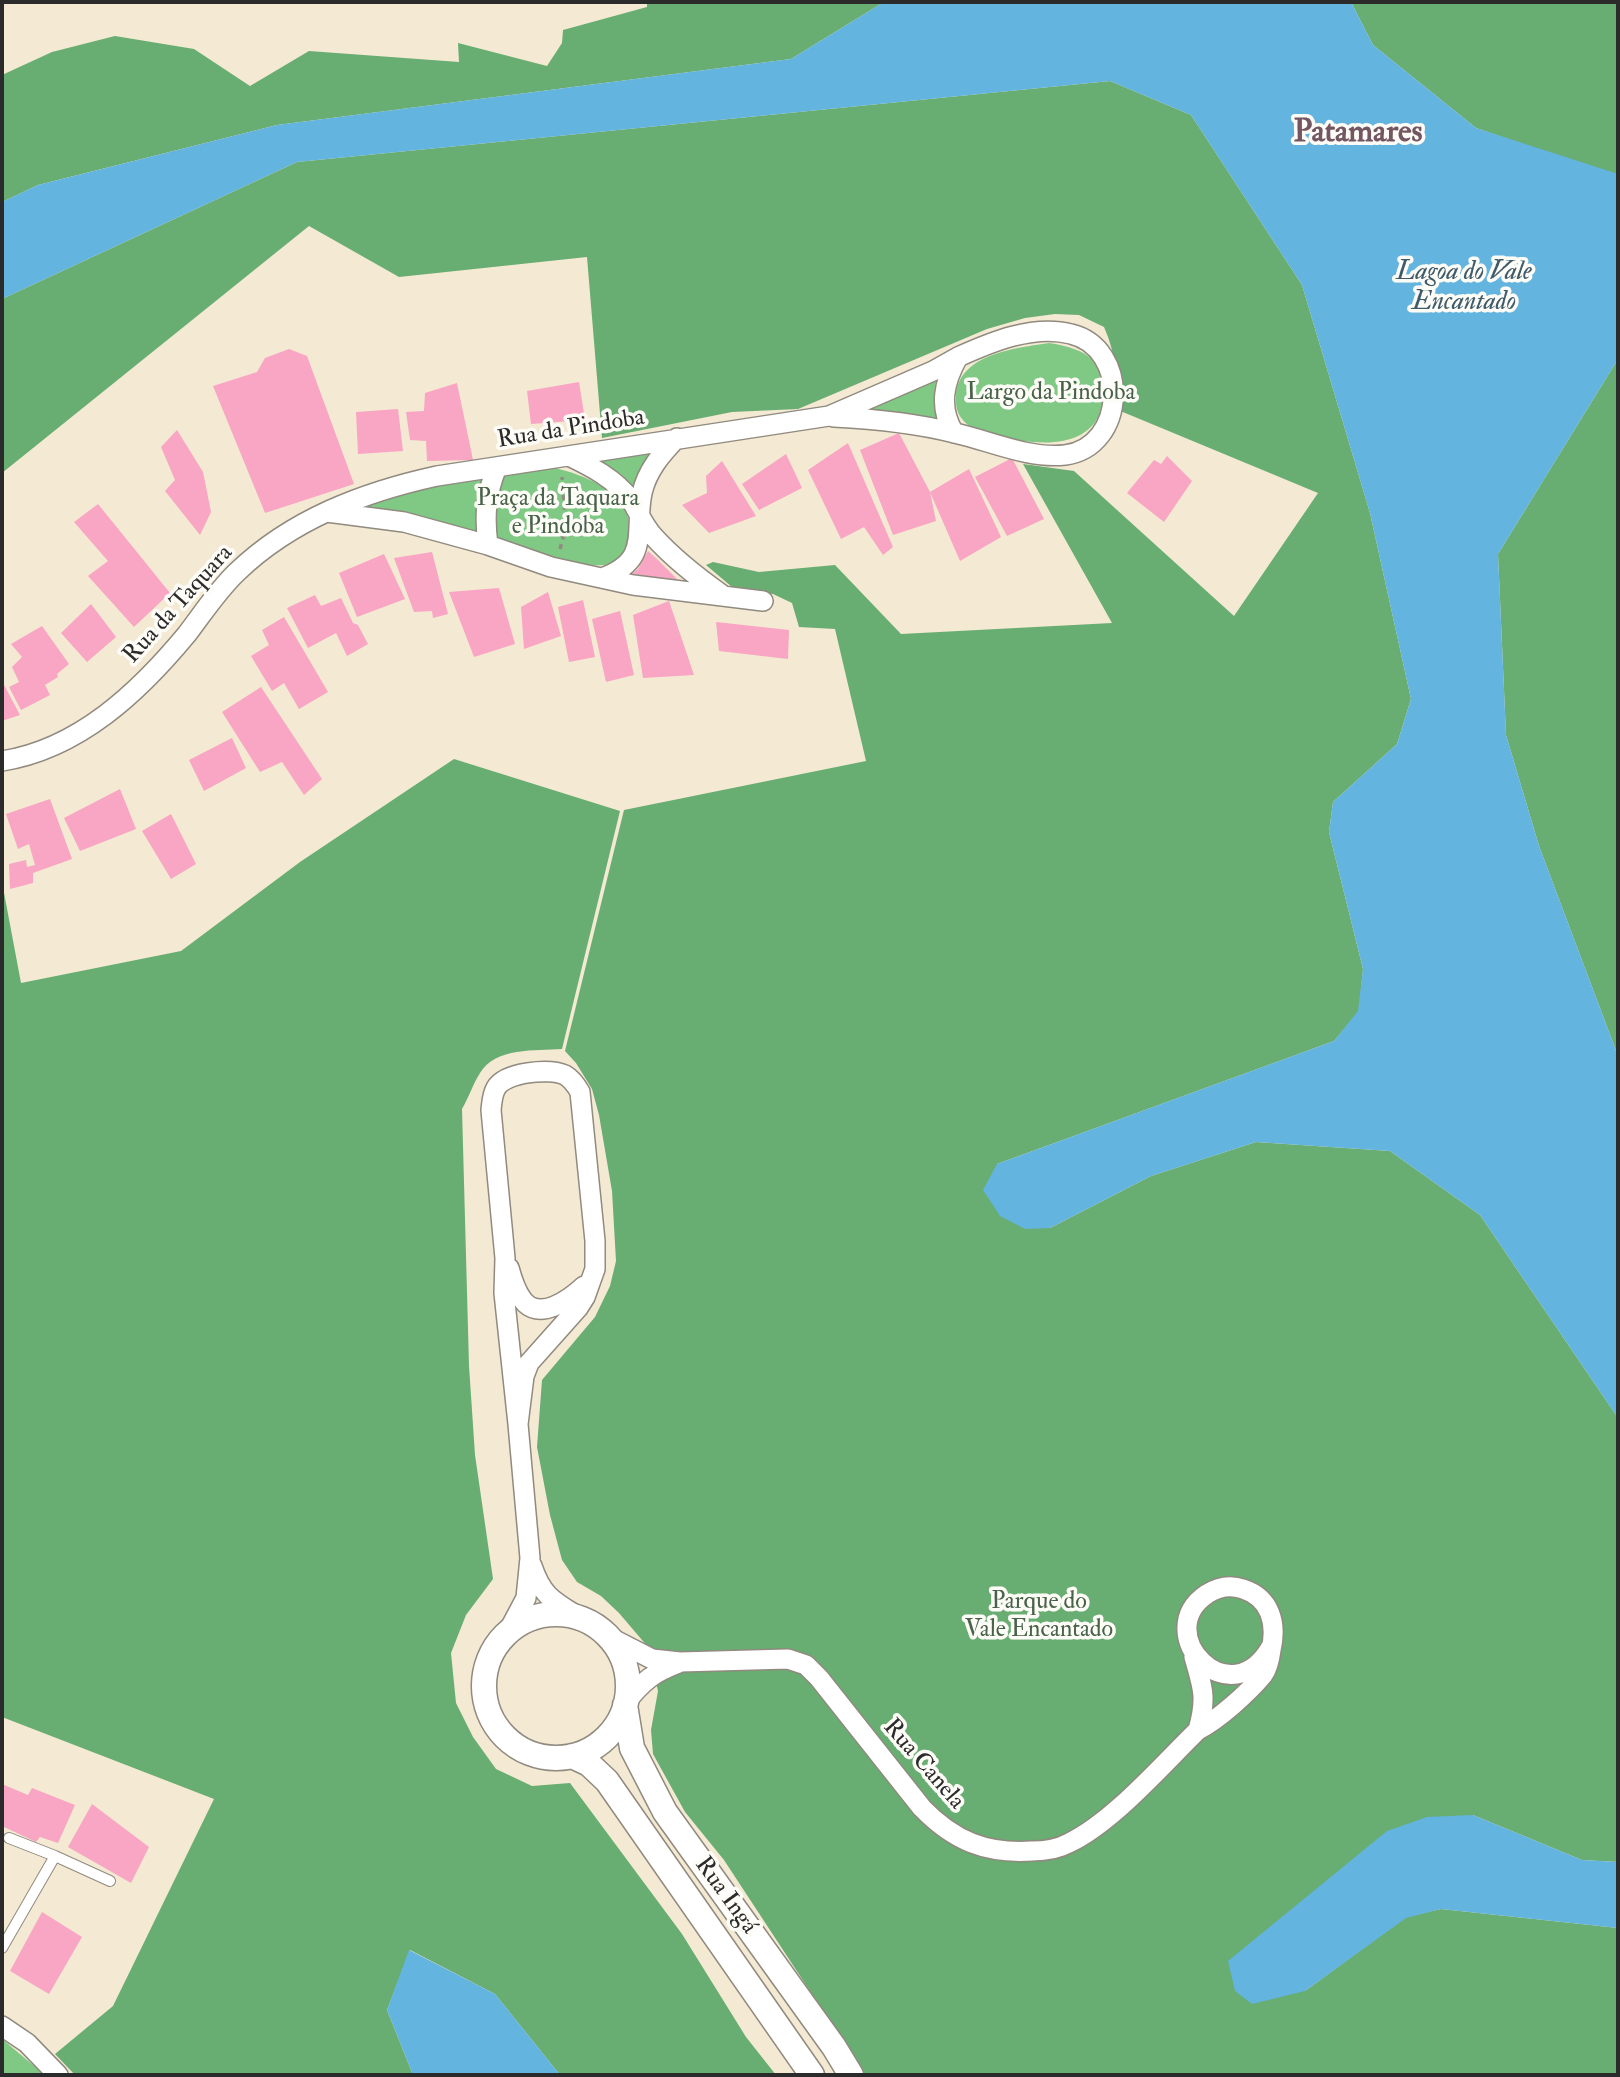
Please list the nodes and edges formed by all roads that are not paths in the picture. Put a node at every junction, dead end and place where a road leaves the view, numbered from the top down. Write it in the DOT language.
graph roads {
  1 [pos="958,357"];
  2 [pos="829,416"];
  3 [pos="954,433"];
  4 [pos="677,438"];
  5 [pos="564,457"];
  6 [pos="497,467"];
  7 [pos="326,512"];
  8 [pos="641,521"];
  9 [pos="488,545"];
  10 [pos="602,578"];
  11 [pos="720,594"];
  12 [pos="763,601"];
  13 [pos="2,761"];
  14 [pos="505,1258"];
  15 [pos="591,1281"];
  16 [pos="518,1424"];
  17 [pos="530,1558"];
  18 [pos="579,1617"];
  19 [pos="508,1632"];
  20 [pos="609,1637"];
  21 [pos="1272,1645"];
  22 [pos="1192,1651"];
  23 [pos="680,1662"];
  24 [pos="626,1703"];
  25 [pos="1198,1730"];
  26 [pos="572,1756"];
  27 [pos="9,1838"];
  28 [pos="55,1856"];
  29 [pos="110,1881"];
  30 [pos="2,1948"];
  31 [pos="2,2025"];
  32 [pos="58,2075"];
  33 [pos="812,2075"];
  34 [pos="851,2075"];
  1 -- 2 [label="street, Rua da Pindoba"];
  1 -- 3 [label="street"];
  1 -- 3 [label="street, Rua da Pindoba"];
  2 -- 3 [label="street, Rua da Pindoba"];
  2 -- 4 [label="street, Rua da Pindoba"];
  4 -- 5 [label="street, Rua da Pindoba"];
  4 -- 8 [label="street"];
  5 -- 6 [label="street, Rua da Pindoba"];
  5 -- 8 [label="street"];
  6 -- 7 [label="street, Rua da Pindoba"];
  6 -- 9 [label="street"];
  7 -- 9 [label="street"];
  7 -- 13 [label="street, Rua da Taquara"];
  8 -- 10 [label="street"];
  8 -- 11 [label="street"];
  9 -- 10 [label="street"];
  10 -- 11 [label="street"];
  11 -- 12 [label="street"];
  14 -- 15 [label="street"];
  14 -- 15 [label="street"];
  14 -- 16 [label="street"];
  15 -- 16 [label="street"];
  16 -- 17 [label="street"];
  17 -- 18 [label="street"];
  17 -- 19 [label="street"];
  18 -- 19 [label="street"];
  18 -- 20 [label="street"];
  19 -- 26 [label="street"];
  20 -- 23 [label="street, Rua Canela"];
  20 -- 24 [label="street"];
  21 -- 22 [label="street"];
  21 -- 22 [label="street, Rua Canela"];
  21 -- 25 [label="street, Rua Canela"];
  22 -- 25 [label="street, Rua Canela"];
  23 -- 24 [label="street, Rua Canela"];
  23 -- 25 [label="street, Rua Canela"];
  24 -- 26 [label="street"];
  24 -- 34 [label="street, Rua Ingá"];
  26 -- 33 [label="street, Rua Ingá"];
  27 -- 28 [label="lane"];
  28 -- 29 [label="lane"];
  28 -- 30 [label="lane"];
  31 -- 32 [label="street"];
}
